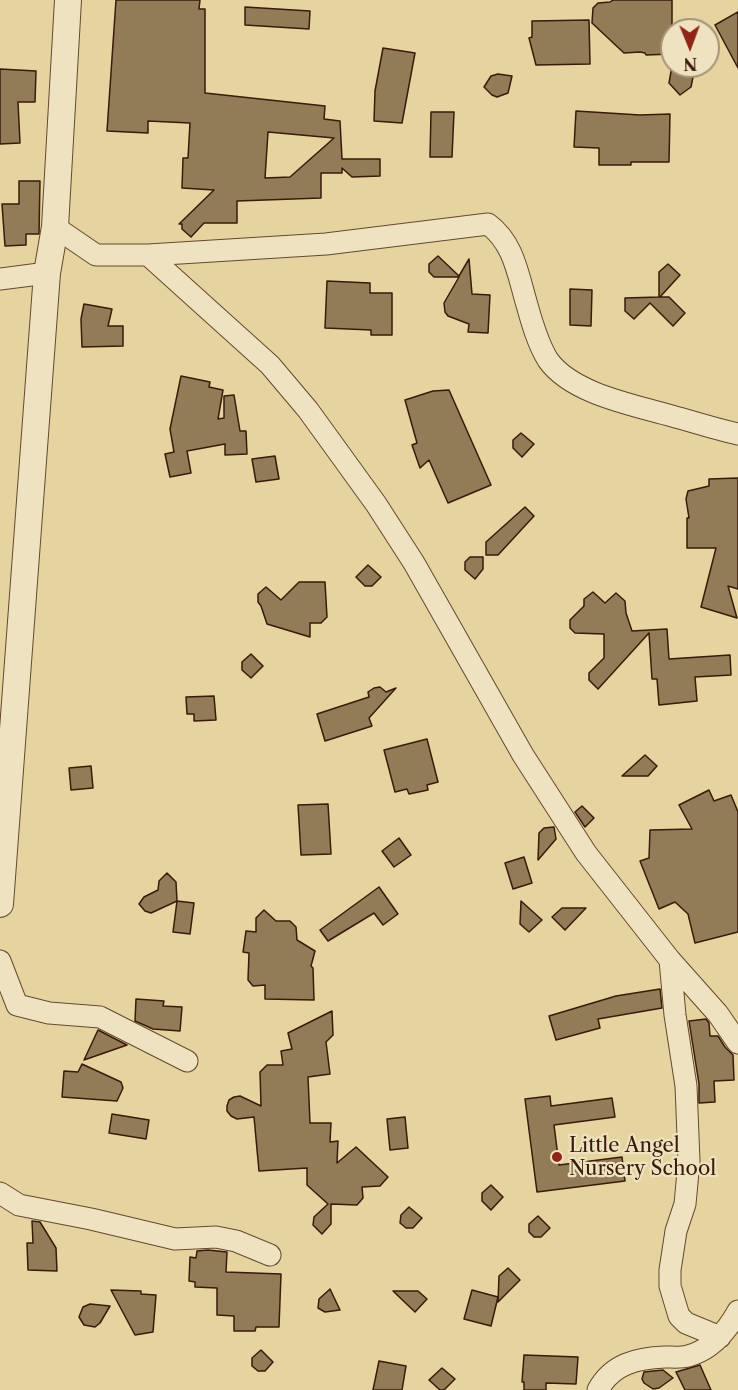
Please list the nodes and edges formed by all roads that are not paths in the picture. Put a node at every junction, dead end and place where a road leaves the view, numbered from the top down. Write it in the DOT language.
graph roads {
  1 [pos="68,0"];
  2 [pos="55,228"];
  3 [pos="148,255"];
  4 [pos="47,273"];
  5 [pos="0,279"];
  6 [pos="738,434"];
  7 [pos="0,904"];
  8 [pos="670,960"];
  9 [pos="0,961"];
  10 [pos="738,1043"];
  11 [pos="187,1061"];
  12 [pos="0,1193"];
  13 [pos="270,1255"];
  14 [pos="738,1311"];
  15 [pos="720,1337"];
  16 [pos="598,1390"];
  1 -- 2 [label="street"];
  2 -- 3 [label="street"];
  2 -- 4 [label="street"];
  3 -- 6 [label="street"];
  3 -- 8 [label="street"];
  4 -- 5 [label="street"];
  4 -- 7 [label="street"];
  8 -- 10 [label="street"];
  8 -- 15 [label="street"];
  9 -- 11 [label="street"];
  12 -- 13 [label="street"];
  14 -- 15 [label="street"];
  15 -- 16 [label="street"];
}
